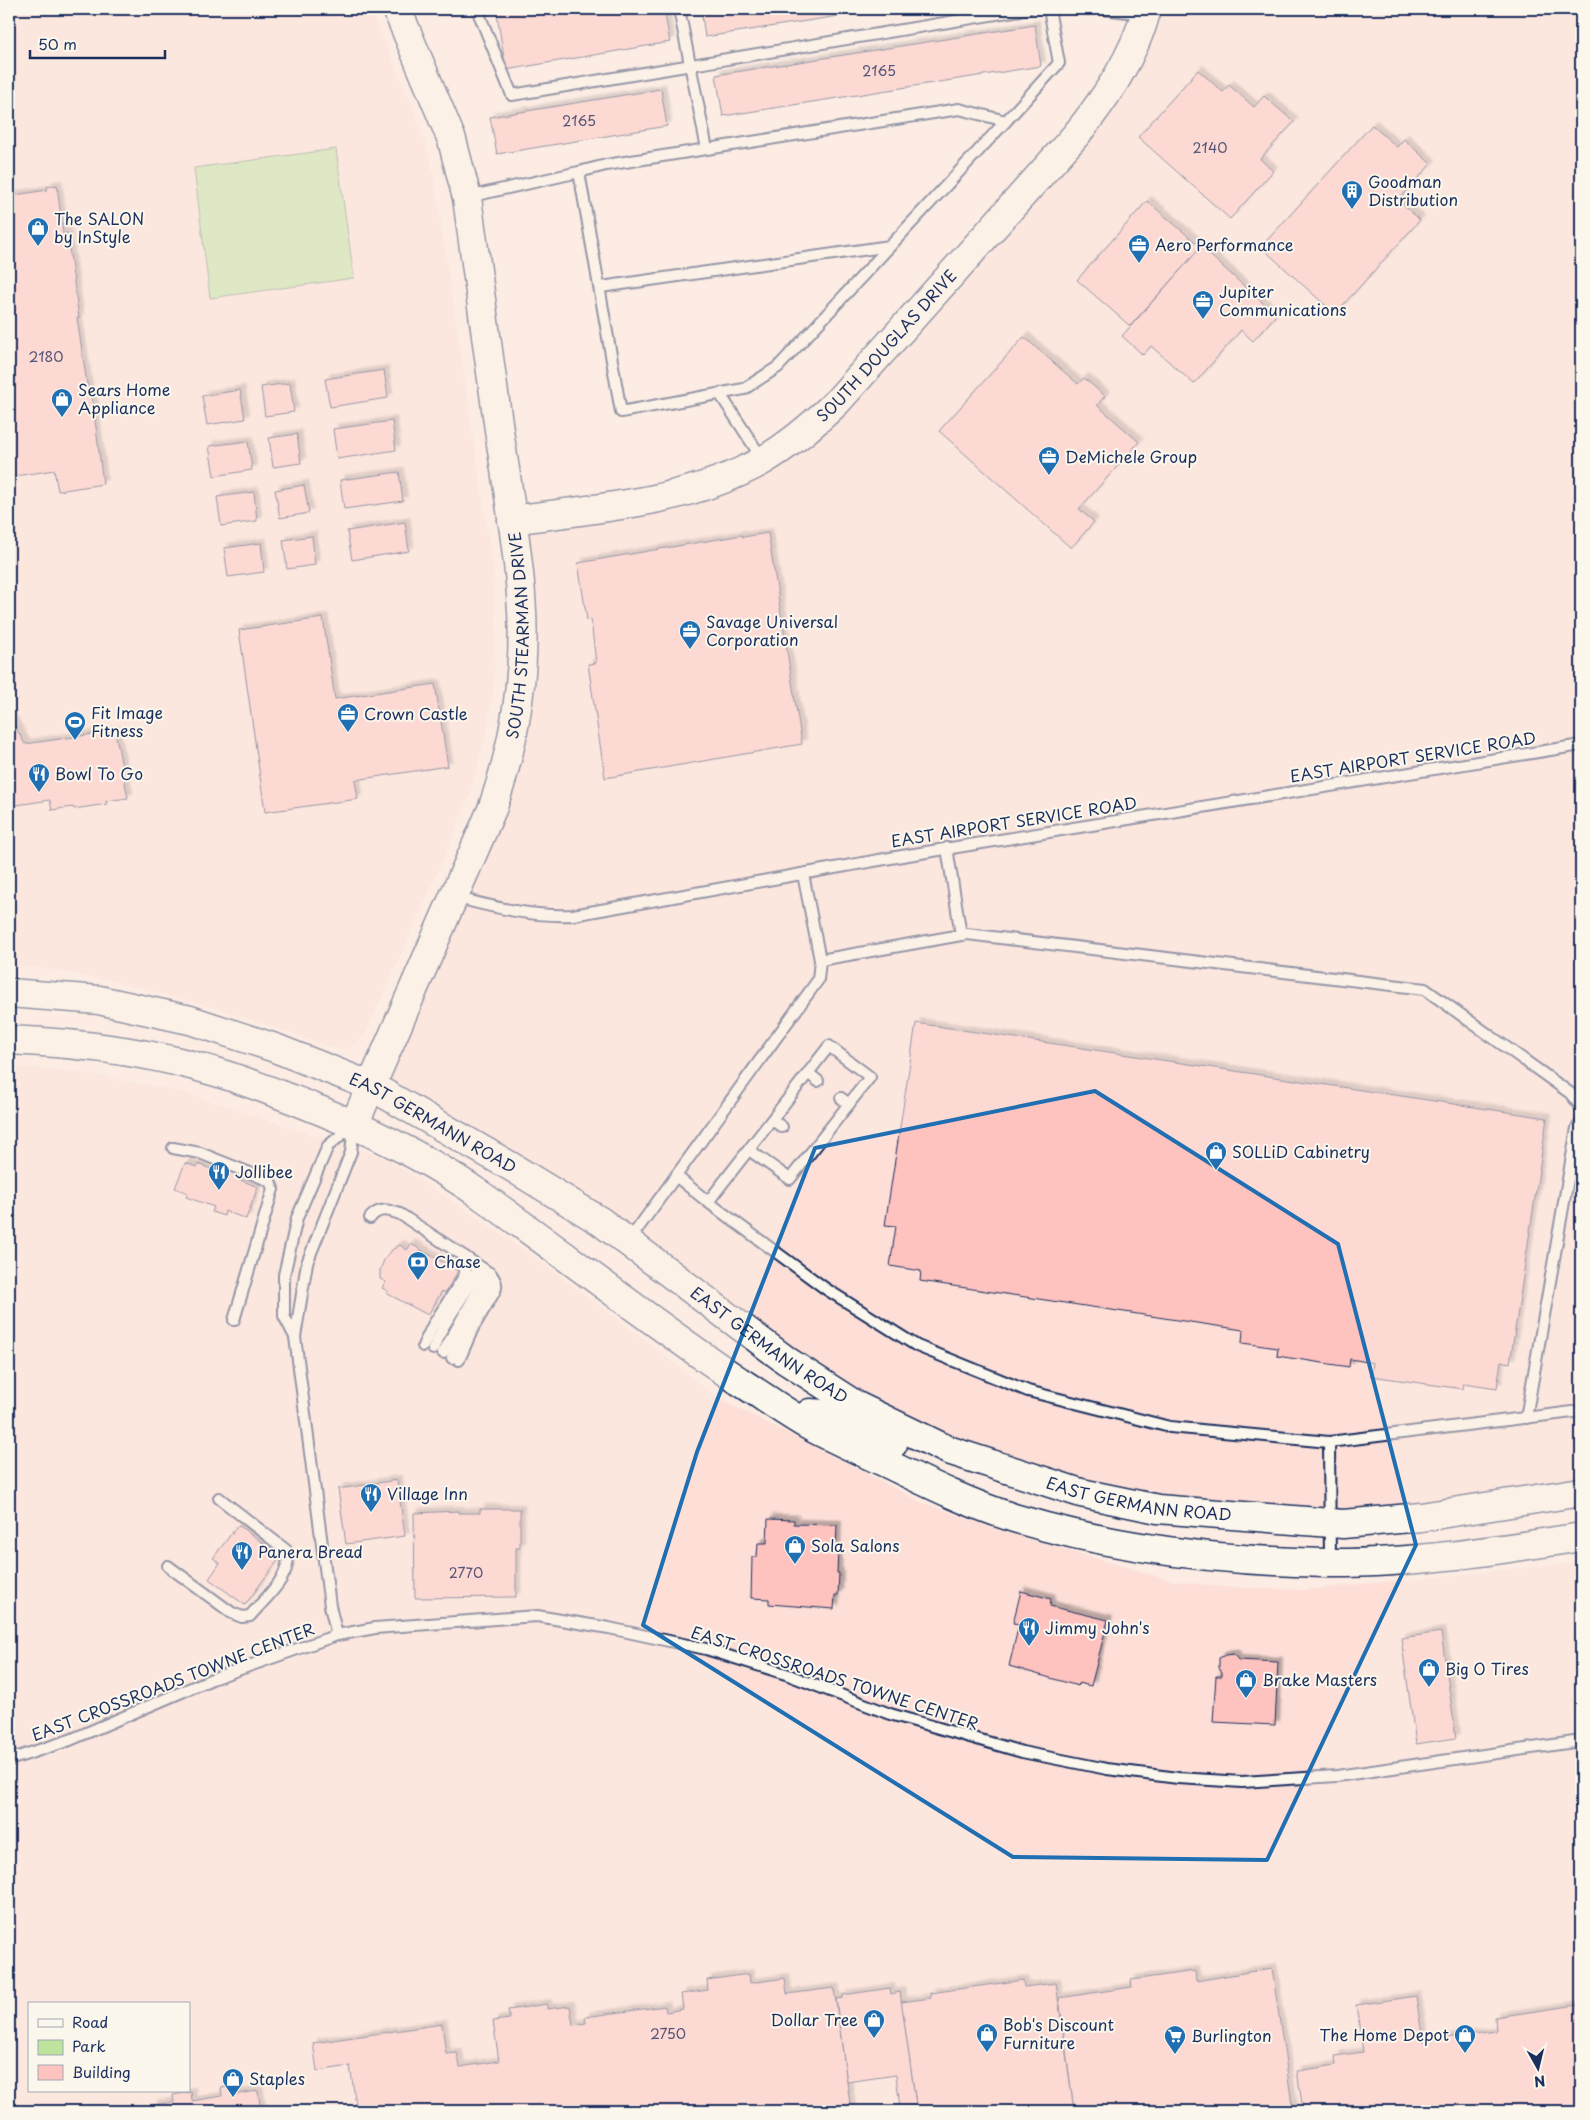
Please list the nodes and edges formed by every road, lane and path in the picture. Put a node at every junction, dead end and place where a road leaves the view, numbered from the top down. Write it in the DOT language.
graph roads {
  1 [pos="397,9"];
  2 [pos="477,9"];
  3 [pos="679,9"];
  4 [pos="1027,9"];
  5 [pos="1049,9"];
  6 [pos="1103,9"];
  7 [pos="1146,12"];
  8 [pos="691,64"];
  9 [pos="1006,121"];
  10 [pos="707,149"];
  11 [pos="579,172"];
  12 [pos="467,198"];
  13 [pos="890,246"];
  14 [pos="601,287"];
  15 [pos="720,394"];
  16 [pos="763,460"];
  17 [pos="512,520"];
  18 [pos="1581,745"];
  19 [pos="947,848"];
  20 [pos="804,874"];
  21 [pos="453,897"];
  22 [pos="961,935"];
  23 [pos="820,960"];
  24 [pos="9,993"];
  25 [pos="9,1040"];
  26 [pos="808,1073"];
  27 [pos="818,1081"];
  28 [pos="371,1086"];
  29 [pos="791,1096"];
  30 [pos="800,1102"];
  31 [pos="1581,1107"];
  32 [pos="772,1120"];
  33 [pos="1581,1123"];
  34 [pos="354,1125"];
  35 [pos="782,1127"];
  36 [pos="173,1148"];
  37 [pos="749,1150"];
  38 [pos="676,1176"];
  39 [pos="708,1202"];
  40 [pos="370,1218"];
  41 [pos="627,1242"];
  42 [pos="469,1260"];
  43 [pos="487,1272"];
  44 [pos="234,1320"];
  45 [pos="295,1337"];
  46 [pos="442,1353"];
  47 [pos="1581,1411"];
  48 [pos="794,1416"];
  49 [pos="1526,1418"];
  50 [pos="1329,1442"];
  51 [pos="958,1454"];
  52 [pos="1581,1492"];
  53 [pos="219,1498"];
  54 [pos="1329,1523"];
  55 [pos="1581,1537"];
  56 [pos="1330,1563"];
  57 [pos="168,1566"];
  58 [pos="337,1635"];
  59 [pos="1581,1741"];
  60 [pos="9,1760"];
  1 -- 12 [label="main road, SOUTH STEARMAN DRIVE"];
  2 -- 8 [label="lane"];
  3 -- 8 [label="lane"];
  4 -- 8 [label="lane"];
  5 -- 9 [label="lane"];
  6 -- 7 [label="lane"];
  7 -- 16 [label="main road, SOUTH DOUGLAS DRIVE"];
  8 -- 10 [label="lane"];
  9 -- 10 [label="lane"];
  9 -- 13 [label="lane"];
  10 -- 11 [label="lane"];
  11 -- 12 [label="lane"];
  11 -- 14 [label="lane"];
  12 -- 17 [label="main road, SOUTH STEARMAN DRIVE"];
  13 -- 14 [label="lane"];
  13 -- 15 [label="lane"];
  14 -- 15 [label="lane"];
  15 -- 16 [label="lane"];
  16 -- 17 [label="main road, SOUTH DOUGLAS DRIVE"];
  17 -- 21 [label="main road, SOUTH STEARMAN DRIVE"];
  18 -- 19 [label="lane, EAST AIRPORT SERVICE ROAD"];
  19 -- 20 [label="lane, EAST AIRPORT SERVICE ROAD"];
  19 -- 22 [label="lane"];
  20 -- 21 [label="lane, EAST AIRPORT SERVICE ROAD"];
  20 -- 23 [label="lane"];
  21 -- 28 [label="main road, SOUTH STEARMAN DRIVE"];
  22 -- 23 [label="lane"];
  22 -- 31 [label="lane"];
  23 -- 38 [label="lane"];
  24 -- 28 [label="main road, EAST GERMANN ROAD"];
  25 -- 34 [label="main road, EAST GERMANN ROAD"];
  26 -- 27 [label="lane"];
  26 -- 29 [label="lane"];
  26 -- 37 [label="lane"];
  28 -- 34 [label="main road, SOUTH STEARMAN DRIVE"];
  28 -- 41 [label="main road, EAST GERMANN ROAD"];
  29 -- 30 [label="lane"];
  29 -- 32 [label="lane"];
  32 -- 35 [label="lane"];
  32 -- 37 [label="lane"];
  33 -- 49 [label="lane"];
  34 -- 45 [label="lane, SOUTH STEARMAN DRIVE"];
  34 -- 45 [label="lane, SOUTH STEARMAN DRIVE"];
  34 -- 48 [label="main road, EAST GERMANN ROAD"];
  36 -- 44 [label="lane"];
  37 -- 39 [label="lane"];
  38 -- 39 [label="lane"];
  38 -- 41 [label="lane"];
  39 -- 50 [label="lane"];
  40 -- 42 [label="lane"];
  41 -- 51 [label="main road, EAST GERMANN ROAD"];
  42 -- 43 [label="lane"];
  42 -- 46 [label="lane"];
  43 -- 46 [label="lane"];
  43 -- 46 [label="lane"];
  45 -- 58 [label="lane, SOUTH STEARMAN DRIVE"];
  47 -- 49 [label="lane"];
  48 -- 51 [label="main road"];
  48 -- 56 [label="main road, EAST GERMANN ROAD"];
  49 -- 50 [label="lane"];
  50 -- 54 [label="lane"];
  51 -- 54 [label="main road, EAST GERMANN ROAD"];
  52 -- 54 [label="main road, EAST GERMANN ROAD"];
  53 -- 57 [label="lane"];
  54 -- 56 [label="lane"];
  55 -- 56 [label="main road, EAST GERMANN ROAD"];
  58 -- 59 [label="lane, EAST CROSSROADS TOWNE CENTER"];
  58 -- 60 [label="lane, EAST CROSSROADS TOWNE CENTER"];
}
